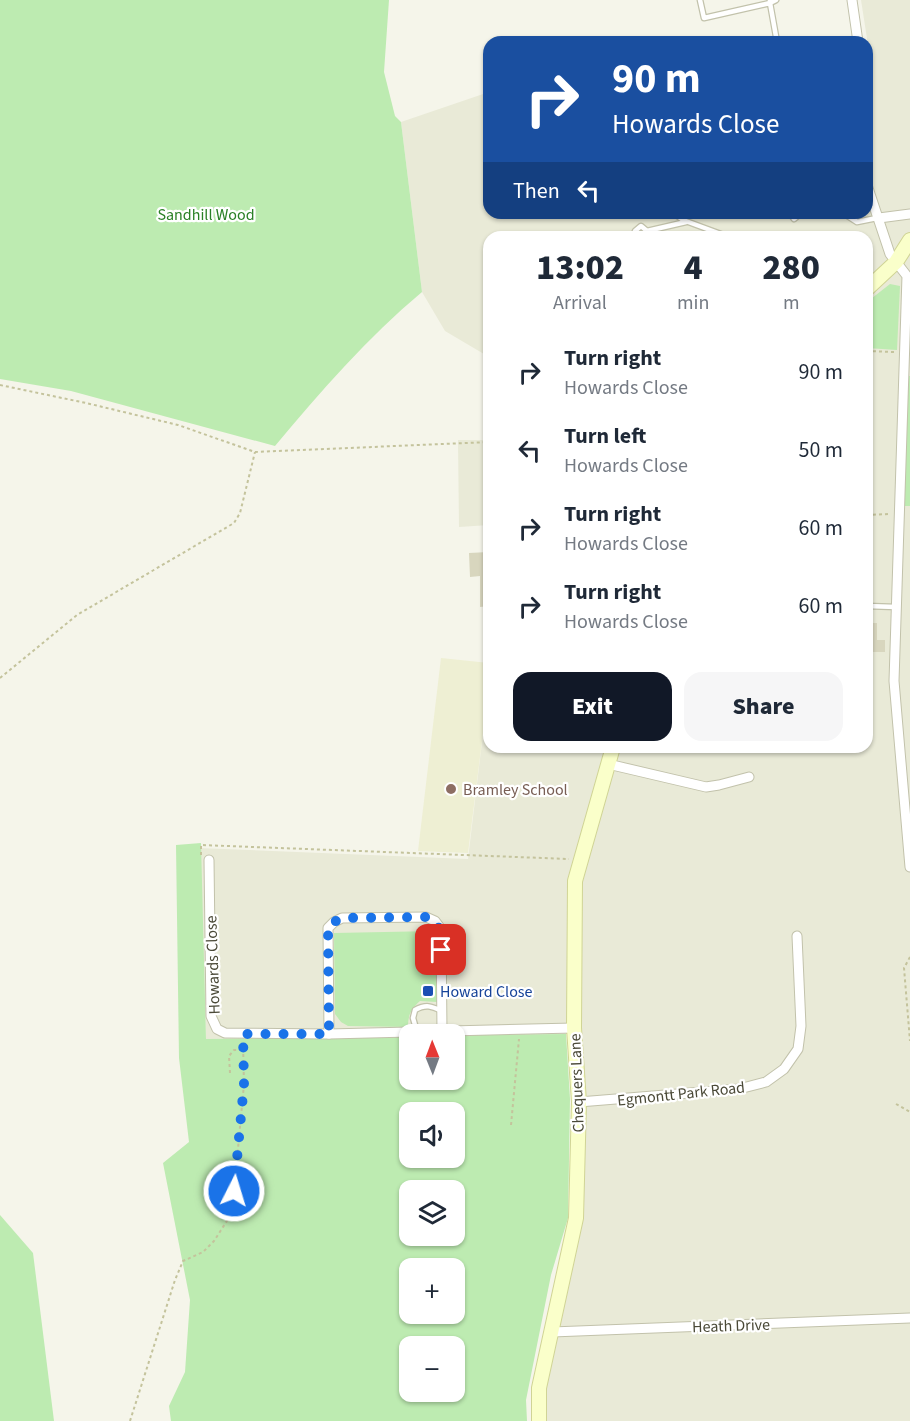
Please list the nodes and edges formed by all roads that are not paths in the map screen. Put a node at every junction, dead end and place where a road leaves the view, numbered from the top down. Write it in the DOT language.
graph roads {
  1 [pos="700,0"];
  2 [pos="776,0"];
  3 [pos="852,0"];
  4 [pos="770,2"];
  5 [pos="776,36"];
  6 [pos="857,36"];
  7 [pos="873,202"];
  8 [pos="910,214"];
  9 [pos="879,218"];
  10 [pos="684,219"];
  11 [pos="852,219"];
  12 [pos="688,221"];
  13 [pos="635,231"];
  14 [pos="646,231"];
  15 [pos="714,231"];
  16 [pos="910,240"];
  17 [pos="896,262"];
  18 [pos="873,284"];
  19 [pos="908,290"];
  20 [pos="873,606"];
  21 [pos="896,607"];
  22 [pos="611,753"];
  23 [pos="608,764"];
  24 [pos="749,777"];
  25 [pos="209,860"];
  26 [pos="910,867"];
  27 [pos="796,936"];
  28 [pos="442,1011"];
  29 [pos="415,1024"];
  30 [pos="442,1024"];
  31 [pos="574,1028"];
  32 [pos="465,1031"];
  33 [pos="399,1032"];
  34 [pos="329,1034"];
  35 [pos="579,1102"];
  36 [pos="910,1318"];
  37 [pos="552,1332"];
  38 [pos="539,1421"];
  1 -- 4 [label="lane"];
  2 -- 4 [label="lane"];
  3 -- 6 [label="street"];
  4 -- 5 [label="lane"];
  7 -- 9 [label="street"];
  8 -- 9 [label="street"];
  9 -- 11 [label="lane"];
  9 -- 17 [label="street"];
  10 -- 12 [label="lane"];
  12 -- 14 [label="lane"];
  12 -- 15 [label="lane"];
  13 -- 14 [label="lane"];
  16 -- 17 [label="main road"];
  17 -- 18 [label="main road"];
  17 -- 19 [label="street"];
  19 -- 21 [label="street"];
  20 -- 21 [label="lane"];
  21 -- 26 [label="street"];
  22 -- 23 [label="main road, Chequers Lane"];
  23 -- 24 [label="street"];
  23 -- 31 [label="main road, Chequers Lane"];
  25 -- 34 [label="street, Howards Close"];
  27 -- 35 [label="street, Egmontt Park Road"];
  28 -- 29 [label="lane"];
  28 -- 30 [label="street"];
  28 -- 34 [label="street"];
  31 -- 32 [label="street, Howards Close"];
  31 -- 35 [label="main road, Chequers Lane"];
  33 -- 34 [label="street, Howards Close"];
  35 -- 37 [label="main road, Chequers Lane"];
  36 -- 37 [label="street, Heath Drive"];
  37 -- 38 [label="main road, Chequers Lane"];
}
